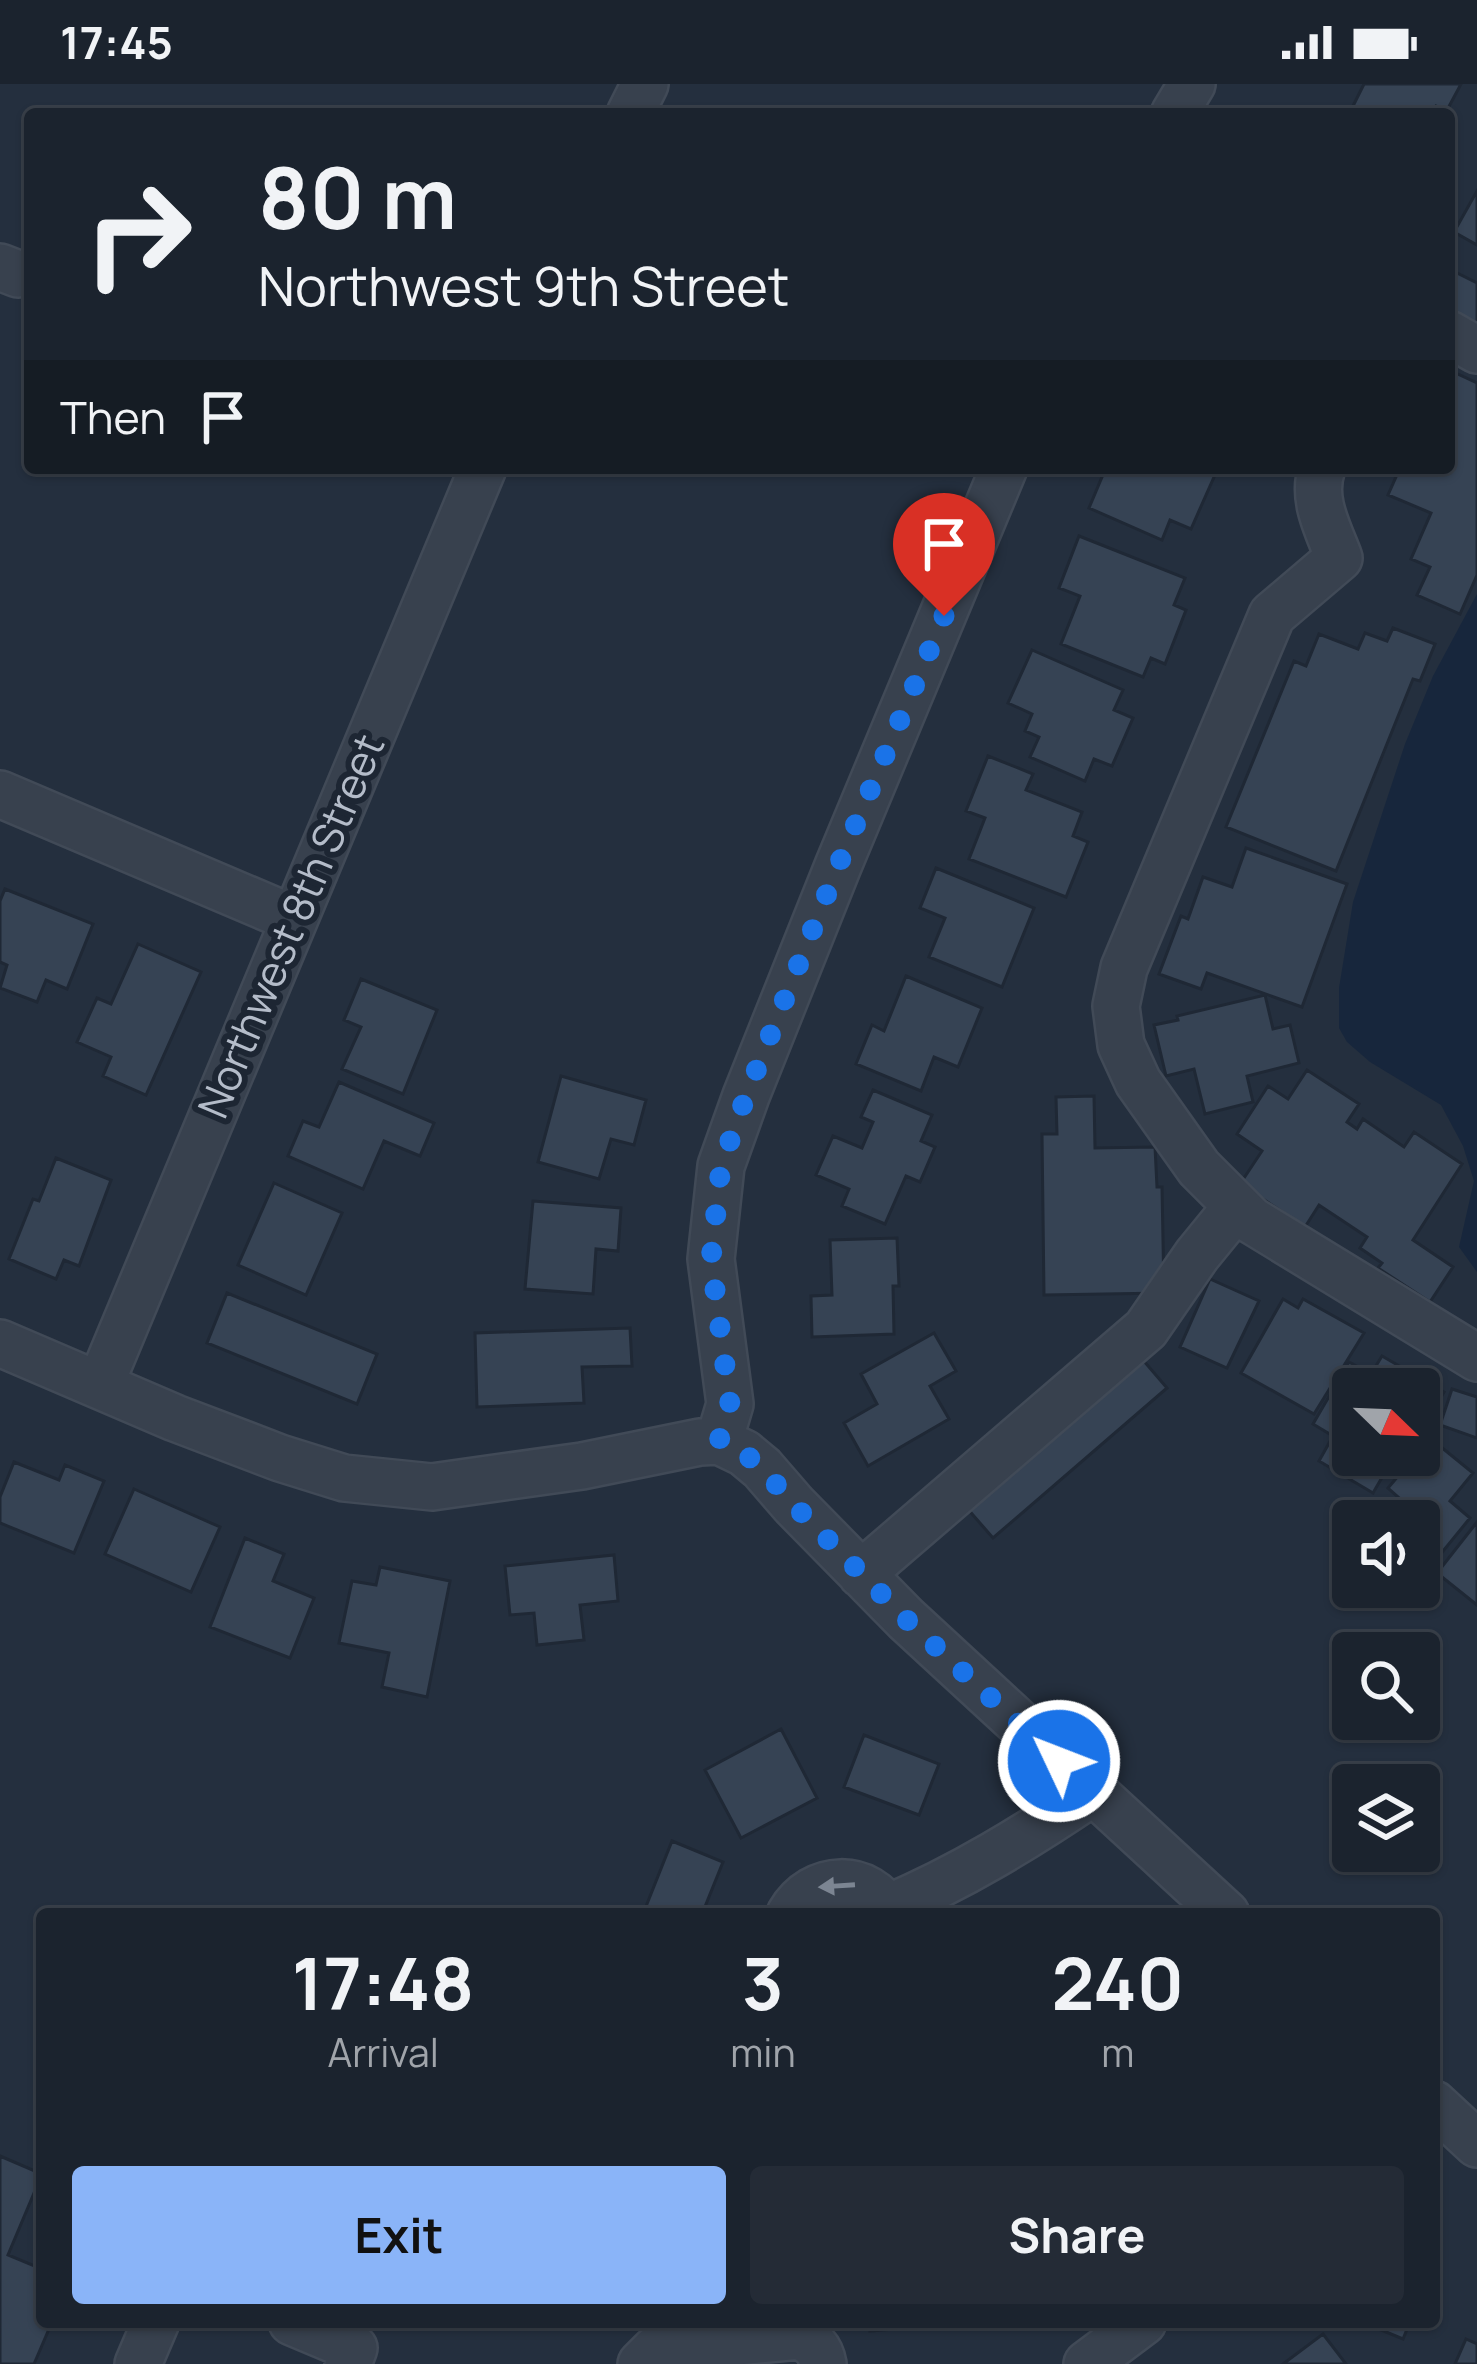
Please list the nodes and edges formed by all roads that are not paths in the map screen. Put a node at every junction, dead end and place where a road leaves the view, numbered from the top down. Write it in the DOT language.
graph roads {
  1 [pos="480,474"];
  2 [pos="1001,474"];
  3 [pos="1320,474"];
  4 [pos="0,794"];
  5 [pos="294,919"];
  6 [pos="1237,1206"];
  7 [pos="0,1343"];
  8 [pos="1477,1358"];
  9 [pos="100,1385"];
  10 [pos="719,1441"];
  11 [pos="861,1574"];
  12 [pos="1093,1792"];
  13 [pos="794,1908"];
  14 [pos="886,1908"];
  15 [pos="895,1908"];
  16 [pos="1219,1908"];
  17 [pos="1440,2110"];
  18 [pos="1477,2144"];
  19 [pos="153,2328"];
  20 [pos="306,2328"];
  21 [pos="1135,2328"];
  22 [pos="138,2364"];
  23 [pos="348,2364"];
  24 [pos="641,2364"];
  25 [pos="823,2364"];
  26 [pos="1087,2364"];
  1 -- 5 [label="street, Northwest 8th Street"];
  2 -- 10 [label="street"];
  3 -- 6 [label="street"];
  4 -- 5 [label="street"];
  5 -- 9 [label="street, Northwest 8th Street"];
  6 -- 8 [label="street"];
  6 -- 11 [label="street"];
  7 -- 9 [label="street"];
  9 -- 10 [label="street"];
  10 -- 11 [label="street"];
  11 -- 12 [label="street"];
  12 -- 15 [label="street"];
  12 -- 16 [label="street"];
  14 -- 13 [label="street, one-way"];
  17 -- 18 [label="street"];
  19 -- 22 [label="street"];
  20 -- 23 [label="street"];
  21 -- 26 [label="street"];
  24 -- 25 [label="street"];
}
